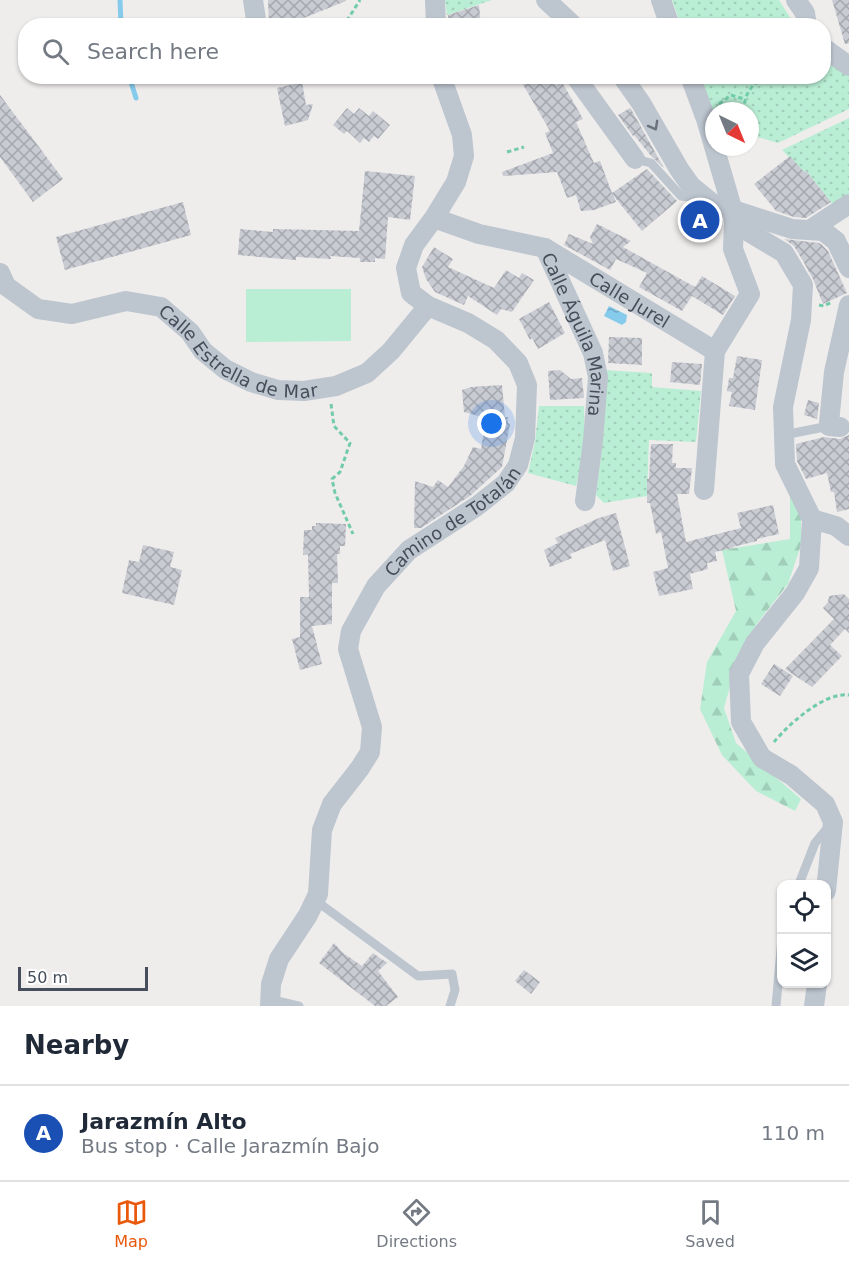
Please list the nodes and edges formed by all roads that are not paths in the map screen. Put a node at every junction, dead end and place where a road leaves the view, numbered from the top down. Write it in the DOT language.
graph roads {
  1 [pos="253,0"];
  2 [pos="435,0"];
  3 [pos="546,0"];
  4 [pos="661,0"];
  5 [pos="796,0"];
  6 [pos="256,18"];
  7 [pos="436,18"];
  8 [pos="565,18"];
  9 [pos="667,18"];
  10 [pos="806,18"];
  11 [pos="831,53"];
  12 [pos="849,66"];
  13 [pos="444,84"];
  14 [pos="582,84"];
  15 [pos="628,84"];
  16 [pos="693,84"];
  17 [pos="635,159"];
  18 [pos="705,198"];
  19 [pos="849,204"];
  20 [pos="733,216"];
  21 [pos="435,218"];
  22 [pos="811,229"];
  23 [pos="545,248"];
  24 [pos="849,268"];
  25 [pos="0,273"];
  26 [pos="845,302"];
  27 [pos="428,306"];
  28 [pos="715,351"];
  29 [pos="834,427"];
  30 [pos="784,435"];
  31 [pos="704,490"];
  32 [pos="585,501"];
  33 [pos="812,519"];
  34 [pos="849,536"];
  35 [pos="833,822"];
  36 [pos="801,880"];
  37 [pos="827,880"];
  38 [pos="315,900"];
  39 [pos="778,988"];
  40 [pos="816,988"];
  41 [pos="270,1003"];
  42 [pos="299,1006"];
  43 [pos="450,1006"];
  44 [pos="776,1006"];
  45 [pos="814,1006"];
  1 -- 6 [label="street"];
  2 -- 7 [label="street"];
  3 -- 8 [label="street"];
  4 -- 9 [label="street"];
  5 -- 10 [label="street"];
  11 -- 12 [label="street"];
  13 -- 21 [label="street, Camino de Totalán"];
  14 -- 17 [label="street"];
  15 -- 18 [label="street, one-way"];
  16 -- 20 [label="street"];
  17 -- 18 [label="lane"];
  18 -- 20 [label="street"];
  19 -- 22 [label="street"];
  20 -- 22 [label="street"];
  20 -- 28 [label="street"];
  20 -- 30 [label="street"];
  21 -- 23 [label="street, Calle Águila Marina"];
  21 -- 27 [label="street, Camino de Totalán"];
  22 -- 24 [label="street"];
  23 -- 28 [label="street, Calle Jurel"];
  23 -- 32 [label="street, Calle Águila Marina"];
  25 -- 27 [label="street, Calle Estrella de Mar"];
  26 -- 29 [label="street"];
  27 -- 38 [label="street, Camino de Totalán"];
  28 -- 31 [label="street"];
  29 -- 30 [label="lane"];
  30 -- 33 [label="street"];
  33 -- 34 [label="street"];
  33 -- 35 [label="street"];
  35 -- 36 [label="lane"];
  35 -- 37 [label="street"];
  38 -- 41 [label="street, Camino de Totalán"];
  38 -- 43 [label="lane"];
  39 -- 44 [label="lane"];
  40 -- 45 [label="street"];
  41 -- 42 [label="lane"];
}
